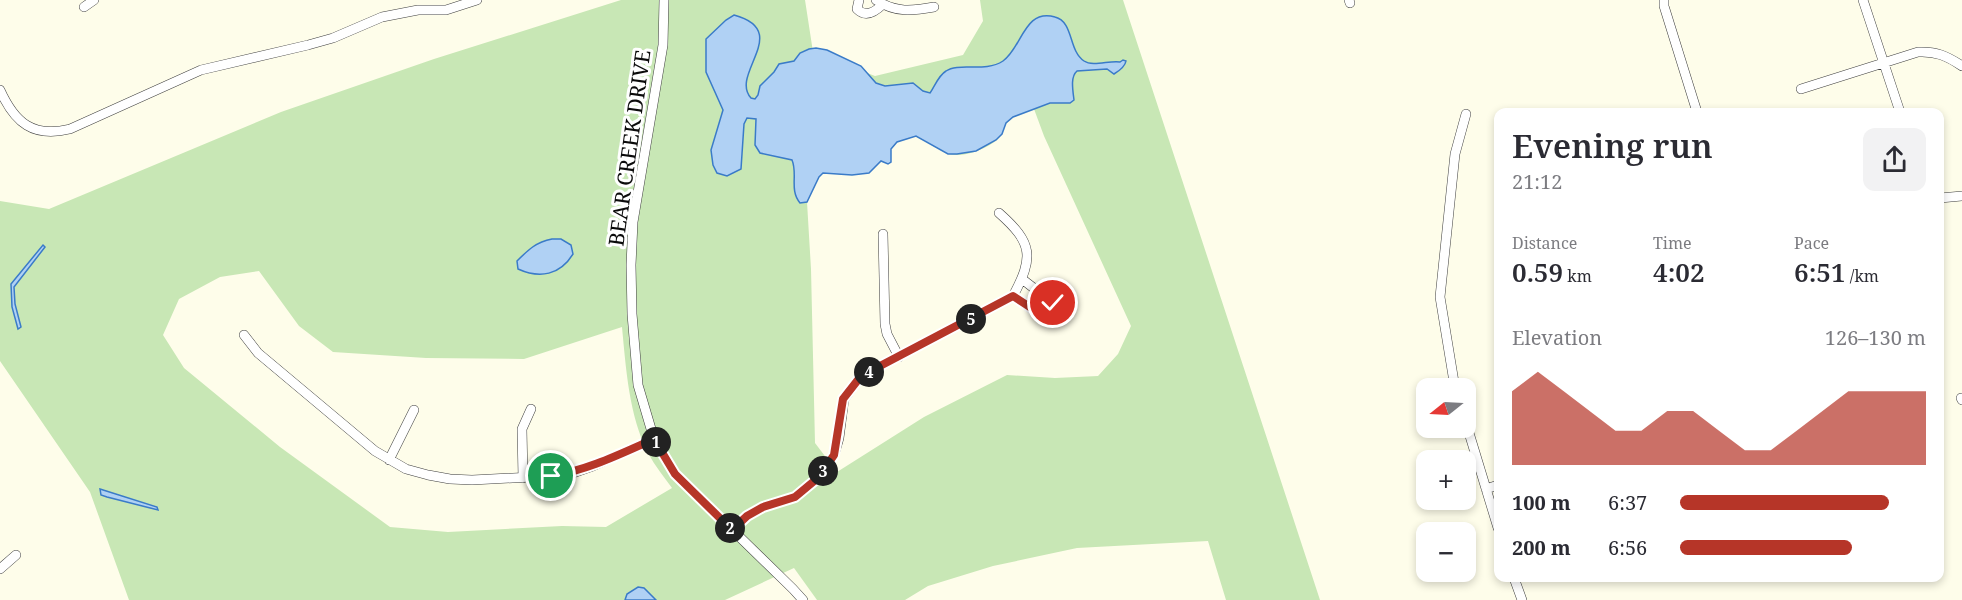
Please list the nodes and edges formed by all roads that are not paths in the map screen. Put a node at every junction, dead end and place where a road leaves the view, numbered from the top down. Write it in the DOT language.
graph roads {
  1 [pos="94,0"];
  2 [pos="416,0"];
  3 [pos="477,0"];
  4 [pos="664,0"];
  5 [pos="859,0"];
  6 [pos="1664,0"];
  7 [pos="1863,0"];
  8 [pos="880,2"];
  9 [pos="84,7"];
  10 [pos="934,7"];
  11 [pos="418,10"];
  12 [pos="1884,63"];
  13 [pos="1962,66"];
  14 [pos="1801,89"];
  15 [pos="0,90"];
  16 [pos="1696,108"];
  17 [pos="1899,108"];
  18 [pos="1466,114"];
  19 [pos="1962,196"];
  20 [pos="1944,198"];
  21 [pos="999,213"];
  22 [pos="883,234"];
  23 [pos="1022,279"];
  24 [pos="1013,296"];
  25 [pos="244,335"];
  26 [pos="899,357"];
  27 [pos="1453,378"];
  28 [pos="531,409"];
  29 [pos="414,410"];
  30 [pos="1471,438"];
  31 [pos="654,439"];
  32 [pos="389,460"];
  33 [pos="523,478"];
  34 [pos="1494,486"];
  35 [pos="1486,489"];
  36 [pos="1494,515"];
  37 [pos="732,530"];
  38 [pos="16,555"];
  39 [pos="0,569"];
  40 [pos="1515,582"];
  41 [pos="803,600"];
  42 [pos="1522,600"];
  1 -- 9 [label="street"];
  2 -- 11 [label="street"];
  3 -- 11 [label="street"];
  4 -- 31 [label="street, BEAR CREEK DRIVE"];
  5 -- 8 [label="street"];
  6 -- 16 [label="street"];
  7 -- 12 [label="street"];
  8 -- 10 [label="street"];
  11 -- 15 [label="street"];
  12 -- 13 [label="street"];
  12 -- 14 [label="street"];
  12 -- 17 [label="street"];
  18 -- 27 [label="street"];
  19 -- 20 [label="street"];
  21 -- 23 [label="street"];
  22 -- 26 [label="street"];
  23 -- 24 [label="street"];
  23 -- 24 [label="street"];
  24 -- 26 [label="street"];
  25 -- 32 [label="street"];
  26 -- 37 [label="street"];
  28 -- 33 [label="street"];
  29 -- 32 [label="street"];
  30 -- 35 [label="street"];
  31 -- 33 [label="street"];
  31 -- 37 [label="street, BEAR CREEK DRIVE"];
  32 -- 33 [label="street"];
  34 -- 35 [label="street"];
  35 -- 36 [label="street"];
  37 -- 41 [label="street, BEAR CREEK DRIVE"];
  38 -- 39 [label="street"];
  40 -- 42 [label="street"];
}
